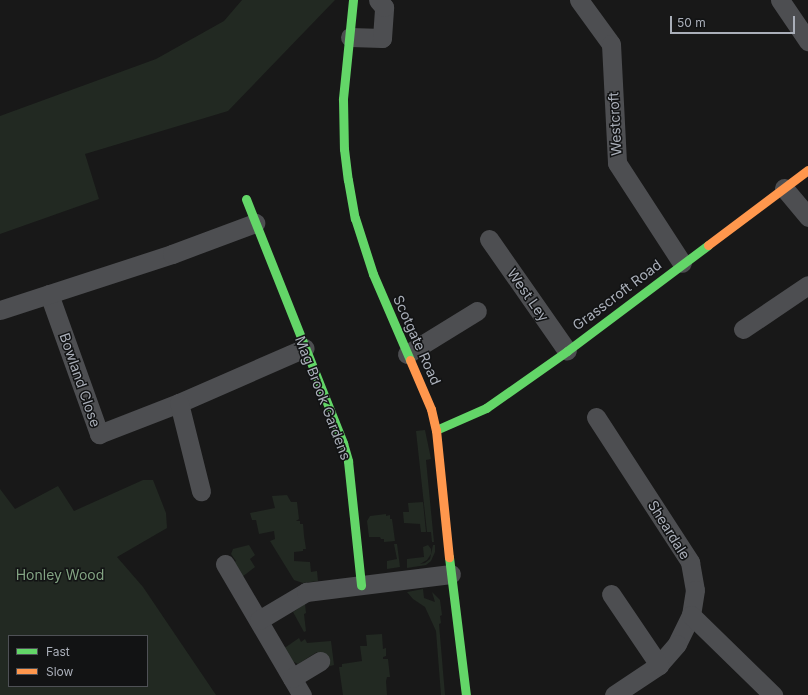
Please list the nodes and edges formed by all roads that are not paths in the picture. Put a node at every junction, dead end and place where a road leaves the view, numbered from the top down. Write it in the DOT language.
graph roads {
  1 [pos="353,0"];
  2 [pos="378,0"];
  3 [pos="579,0"];
  4 [pos="780,0"];
  5 [pos="350,38"];
  6 [pos="808,41"];
  7 [pos="808,170"];
  8 [pos="784,188"];
  9 [pos="246,199"];
  10 [pos="808,217"];
  11 [pos="255,223"];
  12 [pos="489,239"];
  13 [pos="682,263"];
  14 [pos="808,285"];
  15 [pos="50,294"];
  16 [pos="0,310"];
  17 [pos="477,311"];
  18 [pos="743,329"];
  19 [pos="305,348"];
  20 [pos="566,351"];
  21 [pos="407,354"];
  22 [pos="179,403"];
  23 [pos="596,417"];
  24 [pos="436,430"];
  25 [pos="200,491"];
  26 [pos="225,564"];
  27 [pos="451,574"];
  28 [pos="361,585"];
  29 [pos="611,594"];
  30 [pos="691,615"];
  31 [pos="259,620"];
  32 [pos="320,661"];
  33 [pos="659,665"];
  34 [pos="292,678"];
  35 [pos="302,695"];
  36 [pos="466,695"];
  37 [pos="614,695"];
  38 [pos="773,695"];
  1 -- 5 [label="street, Scotgate Road"];
  2 -- 5 [label="street"];
  3 -- 13 [label="street, Westcroft"];
  4 -- 6 [label="street"];
  5 -- 21 [label="street, Scotgate Road"];
  7 -- 8 [label="street, Grasscroft Road"];
  8 -- 10 [label="street"];
  8 -- 13 [label="street, Grasscroft Road"];
  9 -- 11 [label="street, Mag Brook Gardens"];
  11 -- 15 [label="street"];
  11 -- 19 [label="street, Mag Brook Gardens"];
  12 -- 20 [label="street, West Ley"];
  13 -- 20 [label="street, Grasscroft Road"];
  14 -- 18 [label="street"];
  15 -- 16 [label="street"];
  15 -- 22 [label="street, Bowland Close"];
  17 -- 21 [label="street"];
  19 -- 22 [label="street, Bowland Close"];
  19 -- 28 [label="street, Mag Brook Gardens"];
  20 -- 24 [label="street, Grasscroft Road"];
  21 -- 24 [label="street, Scotgate Road"];
  22 -- 25 [label="street"];
  23 -- 30 [label="street, Sheardale"];
  24 -- 27 [label="street, Scotgate Road"];
  26 -- 31 [label="street"];
  27 -- 28 [label="street"];
  27 -- 36 [label="street, Scotgate Road"];
  28 -- 31 [label="street"];
  29 -- 33 [label="street"];
  30 -- 33 [label="street, Sheardale"];
  30 -- 38 [label="street"];
  31 -- 34 [label="street"];
  32 -- 34 [label="street"];
  33 -- 37 [label="street, Sheardale"];
  34 -- 35 [label="street"];
}
